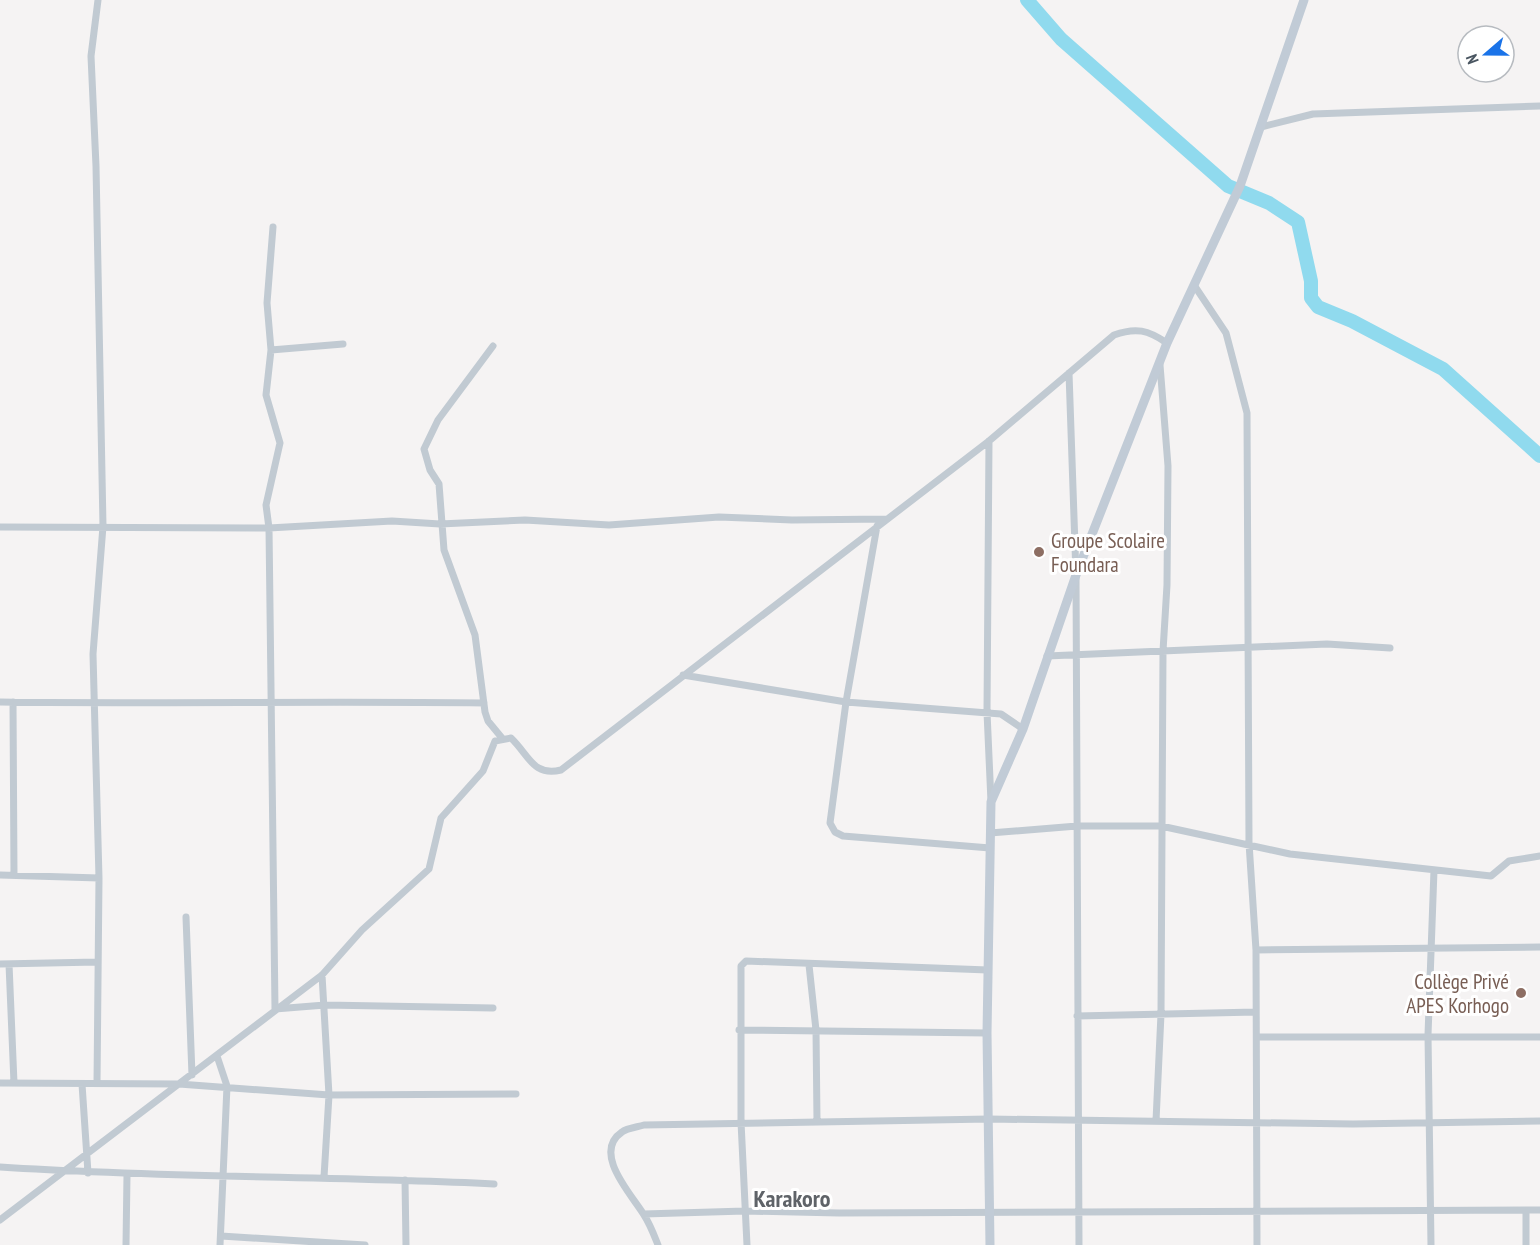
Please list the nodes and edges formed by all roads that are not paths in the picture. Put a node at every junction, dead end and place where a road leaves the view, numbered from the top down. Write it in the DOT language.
graph roads {
  1 [pos="98,0"];
  2 [pos="1304,0"];
  3 [pos="1540,106"];
  4 [pos="1261,127"];
  5 [pos="273,227"];
  6 [pos="1194,285"];
  7 [pos="1167,343"];
  8 [pos="343,344"];
  9 [pos="493,346"];
  10 [pos="271,350"];
  11 [pos="1159,362"];
  12 [pos="1069,373"];
  13 [pos="989,441"];
  14 [pos="887,519"];
  15 [pos="440,524"];
  16 [pos="103,526"];
  17 [pos="877,526"];
  18 [pos="0,527"];
  19 [pos="269,528"];
  20 [pos="1076,575"];
  21 [pos="1249,648"];
  22 [pos="1390,648"];
  23 [pos="1163,651"];
  24 [pos="1076,656"];
  25 [pos="1047,657"];
  26 [pos="683,675"];
  27 [pos="270,700"];
  28 [pos="0,702"];
  29 [pos="13,702"];
  30 [pos="95,702"];
  31 [pos="846,702"];
  32 [pos="484,704"];
  33 [pos="987,712"];
  34 [pos="1023,729"];
  35 [pos="502,738"];
  36 [pos="991,802"];
  37 [pos="1077,826"];
  38 [pos="1161,826"];
  39 [pos="990,833"];
  40 [pos="1249,843"];
  41 [pos="990,848"];
  42 [pos="1540,856"];
  43 [pos="1434,870"];
  44 [pos="0,874"];
  45 [pos="14,875"];
  46 [pos="99,878"];
  47 [pos="186,916"];
  48 [pos="1540,947"];
  49 [pos="1431,949"];
  50 [pos="1256,950"];
  51 [pos="97,962"];
  52 [pos="0,964"];
  53 [pos="9,964"];
  54 [pos="810,965"];
  55 [pos="988,970"];
  56 [pos="322,975"];
  57 [pos="324,1005"];
  58 [pos="493,1008"];
  59 [pos="275,1009"];
  60 [pos="1256,1012"];
  61 [pos="1161,1014"];
  62 [pos="1077,1016"];
  63 [pos="740,1030"];
  64 [pos="816,1030"];
  65 [pos="987,1033"];
  66 [pos="1428,1035"];
  67 [pos="1257,1036"];
  68 [pos="1540,1037"];
  69 [pos="217,1056"];
  70 [pos="192,1075"];
  71 [pos="0,1083"];
  72 [pos="14,1083"];
  73 [pos="97,1083"];
  74 [pos="81,1084"];
  75 [pos="179,1084"];
  76 [pos="227,1086"];
  77 [pos="329,1095"];
  78 [pos="516,1095"];
  79 [pos="989,1119"];
  80 [pos="1078,1120"];
  81 [pos="817,1121"];
  82 [pos="1156,1121"];
  83 [pos="1430,1121"];
  84 [pos="1540,1121"];
  85 [pos="741,1122"];
  86 [pos="1256,1122"];
  87 [pos="87,1151"];
  88 [pos="0,1167"];
  89 [pos="62,1171"];
  90 [pos="88,1173"];
  91 [pos="127,1175"];
  92 [pos="225,1176"];
  93 [pos="324,1177"];
  94 [pos="405,1180"];
  95 [pos="494,1184"];
  96 [pos="1256,1209"];
  97 [pos="1526,1210"];
  98 [pos="1540,1210"];
  99 [pos="745,1211"];
  100 [pos="1079,1211"];
  101 [pos="1430,1211"];
  102 [pos="989,1212"];
  103 [pos="644,1214"];
  104 [pos="0,1220"];
  105 [pos="221,1236"];
  106 [pos="126,1245"];
  107 [pos="220,1245"];
  108 [pos="366,1245"];
  109 [pos="406,1245"];
  110 [pos="658,1245"];
  111 [pos="747,1245"];
  112 [pos="990,1245"];
  113 [pos="1079,1245"];
  114 [pos="1257,1245"];
  115 [pos="1431,1245"];
  116 [pos="1526,1245"];
  1 -- 16 [label="street"];
  2 -- 4 [label="street"];
  3 -- 4 [label="street"];
  4 -- 6 [label="street"];
  5 -- 10 [label="street"];
  6 -- 7 [label="street"];
  6 -- 21 [label="street"];
  7 -- 11 [label="street"];
  7 -- 12 [label="street"];
  8 -- 10 [label="street"];
  9 -- 15 [label="street"];
  10 -- 19 [label="street"];
  11 -- 20 [label="street"];
  11 -- 23 [label="street"];
  12 -- 13 [label="street"];
  12 -- 20 [label="street"];
  13 -- 14 [label="street"];
  13 -- 33 [label="street"];
  14 -- 15 [label="street"];
  14 -- 17 [label="street"];
  15 -- 19 [label="street"];
  15 -- 32 [label="street"];
  16 -- 18 [label="street"];
  16 -- 19 [label="street"];
  16 -- 30 [label="street"];
  17 -- 26 [label="street"];
  17 -- 31 [label="street"];
  19 -- 27 [label="street"];
  20 -- 24 [label="street"];
  20 -- 25 [label="street"];
  21 -- 22 [label="street"];
  21 -- 23 [label="street"];
  21 -- 40 [label="street"];
  23 -- 24 [label="street"];
  23 -- 38 [label="street"];
  24 -- 25 [label="street"];
  24 -- 37 [label="street"];
  25 -- 34 [label="street"];
  26 -- 31 [label="street"];
  26 -- 35 [label="street"];
  27 -- 30 [label="street"];
  27 -- 32 [label="street"];
  27 -- 59 [label="street"];
  28 -- 29 [label="street"];
  29 -- 30 [label="street"];
  29 -- 45 [label="street"];
  30 -- 46 [label="street"];
  31 -- 33 [label="street"];
  31 -- 41 [label="street"];
  32 -- 35 [label="street"];
  33 -- 34 [label="street"];
  33 -- 36 [label="street"];
  34 -- 36 [label="street"];
  35 -- 56 [label="street"];
  36 -- 39 [label="street"];
  37 -- 38 [label="street"];
  37 -- 39 [label="street"];
  37 -- 62 [label="street"];
  38 -- 40 [label="street"];
  38 -- 61 [label="street"];
  39 -- 41 [label="street"];
  40 -- 43 [label="street"];
  40 -- 50 [label="street"];
  41 -- 55 [label="street"];
  42 -- 43 [label="street"];
  43 -- 49 [label="street"];
  44 -- 45 [label="street"];
  45 -- 46 [label="street"];
  46 -- 51 [label="street"];
  47 -- 70 [label="street"];
  48 -- 49 [label="street"];
  49 -- 50 [label="street"];
  49 -- 66 [label="street"];
  50 -- 60 [label="street"];
  51 -- 53 [label="street"];
  51 -- 73 [label="street"];
  52 -- 53 [label="street"];
  53 -- 72 [label="street"];
  54 -- 55 [label="street"];
  54 -- 63 [label="street"];
  54 -- 64 [label="street"];
  55 -- 65 [label="street"];
  56 -- 57 [label="street"];
  56 -- 59 [label="street"];
  57 -- 58 [label="street"];
  57 -- 59 [label="street"];
  57 -- 77 [label="street"];
  59 -- 69 [label="street"];
  60 -- 61 [label="street"];
  60 -- 67 [label="street"];
  61 -- 62 [label="street"];
  61 -- 82 [label="street"];
  62 -- 80 [label="street"];
  63 -- 64 [label="street"];
  63 -- 85 [label="street"];
  64 -- 65 [label="street"];
  64 -- 81 [label="street"];
  65 -- 79 [label="street"];
  66 -- 67 [label="street"];
  66 -- 68 [label="street"];
  66 -- 83 [label="street"];
  67 -- 86 [label="street"];
  69 -- 70 [label="street"];
  69 -- 76 [label="street"];
  70 -- 75 [label="street"];
  71 -- 72 [label="street"];
  72 -- 74 [label="street"];
  73 -- 74 [label="street"];
  73 -- 75 [label="street"];
  74 -- 87 [label="street"];
  75 -- 76 [label="street"];
  75 -- 87 [label="street"];
  76 -- 77 [label="street"];
  76 -- 92 [label="street"];
  77 -- 78 [label="street"];
  77 -- 93 [label="street"];
  79 -- 80 [label="street"];
  79 -- 81 [label="street"];
  79 -- 102 [label="street"];
  80 -- 82 [label="street"];
  80 -- 100 [label="street"];
  81 -- 85 [label="street"];
  82 -- 86 [label="street"];
  83 -- 84 [label="street"];
  83 -- 86 [label="street"];
  83 -- 101 [label="street"];
  85 -- 99 [label="street"];
  85 -- 103 [label="street"];
  86 -- 96 [label="street"];
  87 -- 89 [label="street"];
  87 -- 90 [label="street"];
  88 -- 89 [label="street"];
  89 -- 90 [label="street"];
  89 -- 104 [label="street"];
  90 -- 91 [label="street"];
  91 -- 92 [label="street"];
  91 -- 106 [label="street"];
  92 -- 93 [label="street"];
  92 -- 105 [label="street"];
  93 -- 94 [label="street"];
  94 -- 95 [label="street"];
  94 -- 109 [label="street"];
  96 -- 100 [label="street"];
  96 -- 101 [label="street"];
  96 -- 114 [label="street"];
  97 -- 98 [label="street"];
  97 -- 101 [label="street"];
  97 -- 116 [label="street"];
  99 -- 102 [label="street"];
  99 -- 103 [label="street"];
  99 -- 111 [label="street"];
  100 -- 102 [label="street"];
  100 -- 113 [label="street"];
  101 -- 115 [label="street"];
  102 -- 112 [label="street"];
  103 -- 110 [label="street"];
  105 -- 107 [label="street"];
  105 -- 108 [label="street"];
}
